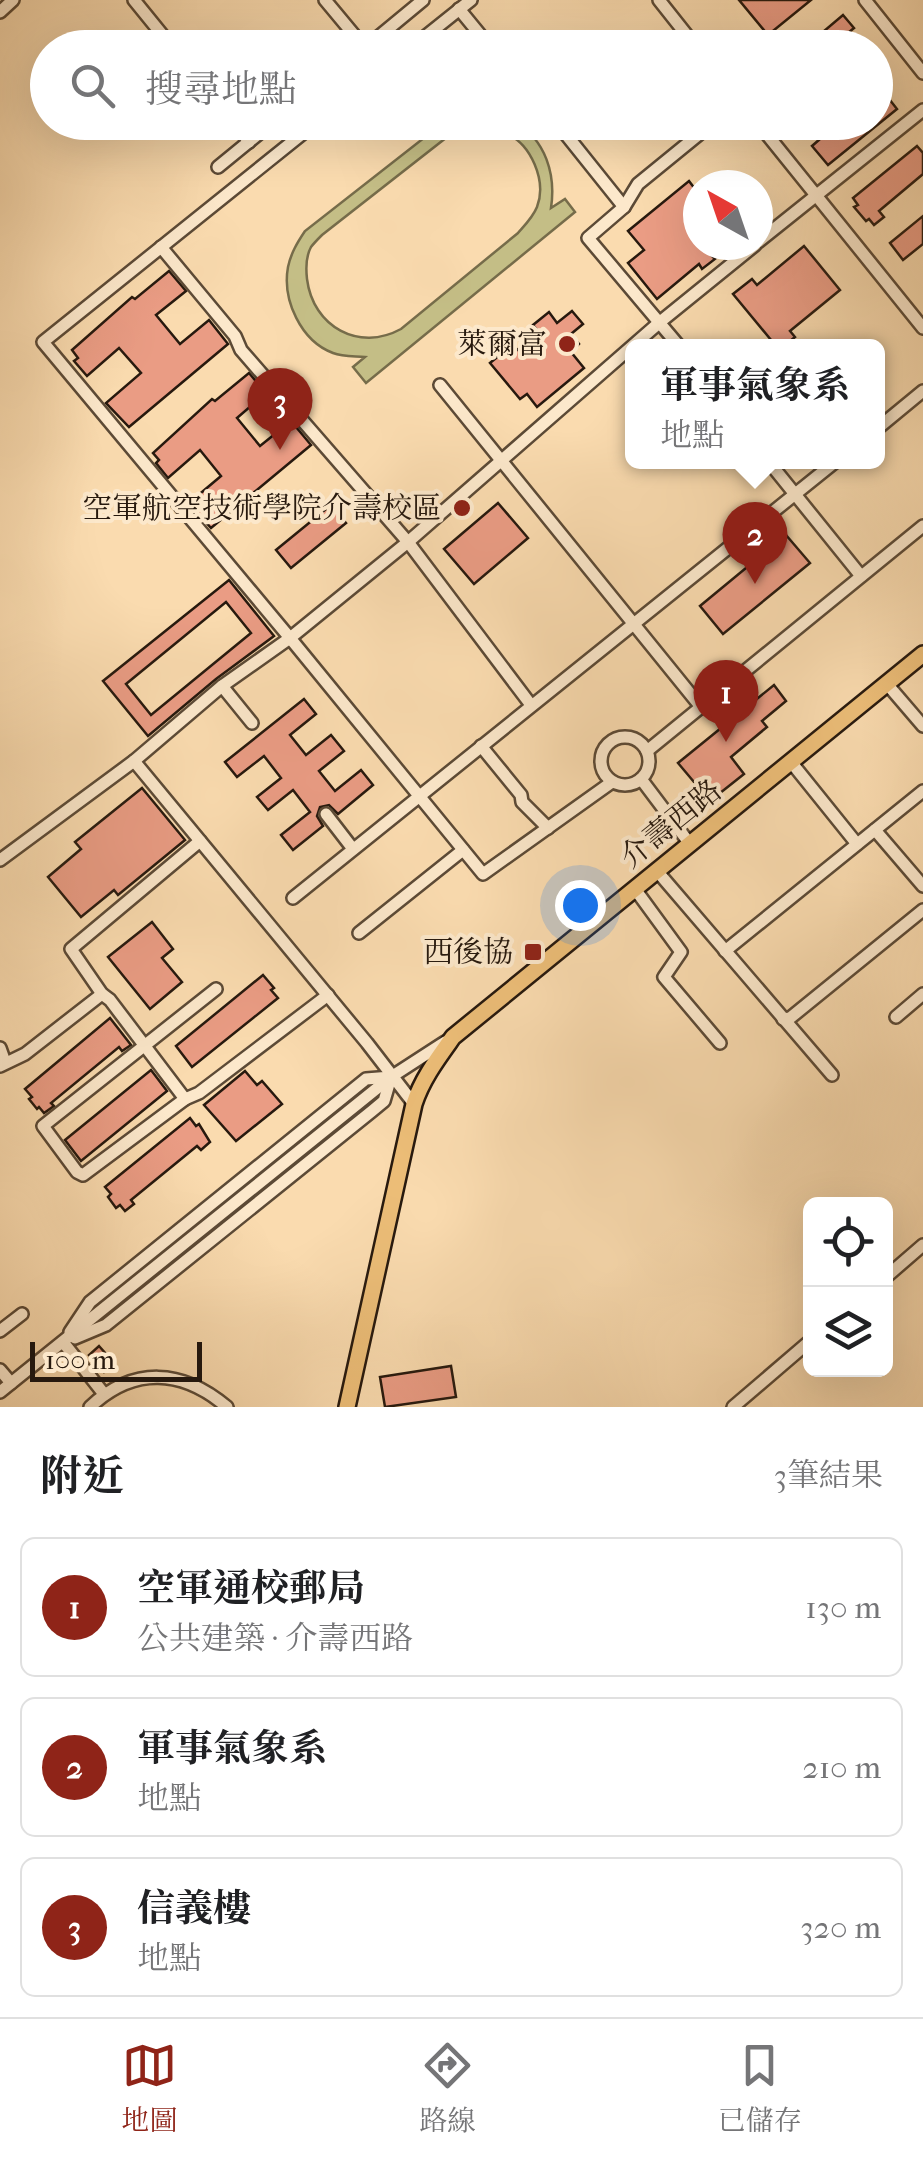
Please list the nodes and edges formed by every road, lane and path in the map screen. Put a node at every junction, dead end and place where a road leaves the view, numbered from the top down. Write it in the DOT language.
graph roads {
  1 [pos="13,0"];
  2 [pos="134,0"];
  3 [pos="325,0"];
  4 [pos="423,0"];
  5 [pos="471,0"];
  6 [pos="659,0"];
  7 [pos="865,0"];
  8 [pos="460,9"];
  9 [pos="0,12"];
  10 [pos="158,30"];
  11 [pos="350,30"];
  12 [pos="387,30"];
  13 [pos="434,30"];
  14 [pos="477,30"];
  15 [pos="683,30"];
  16 [pos="892,30"];
  17 [pos="893,32"];
  18 [pos="919,61"];
  19 [pos="923,73"];
  20 [pos="923,110"];
  21 [pos="893,134"];
  22 [pos="251,140"];
  23 [pos="295,140"];
  24 [pos="570,140"];
  25 [pos="692,140"];
  26 [pos="771,140"];
  27 [pos="885,140"];
  28 [pos="249,142"];
  29 [pos="218,168"];
  30 [pos="815,196"];
  31 [pos="624,208"];
  32 [pos="773,230"];
  33 [pos="161,248"];
  34 [pos="736,260"];
  35 [pos="660,322"];
  36 [pos="923,328"];
  37 [pos="641,339"];
  38 [pos="673,339"];
  39 [pos="625,353"];
  40 [pos="440,386"];
  41 [pos="923,391"];
  42 [pos="885,422"];
  43 [pos="502,460"];
  44 [pos="775,469"];
  45 [pos="826,469"];
  46 [pos="795,494"];
  47 [pos="923,526"];
  48 [pos="408,542"];
  49 [pos="861,576"];
  50 [pos="633,623"];
  51 [pos="290,638"];
  52 [pos="923,654"];
  53 [pos="887,684"];
  54 [pos="222,686"];
  55 [pos="531,705"];
  56 [pos="702,707"];
  57 [pos="252,723"];
  58 [pos="923,726"];
  59 [pos="481,746"];
  60 [pos="647,751"];
  61 [pos="134,761"];
  62 [pos="791,762"];
  63 [pos="640,780"];
  64 [pos="612,782"];
  65 [pos="923,792"];
  66 [pos="418,796"];
  67 [pos="326,814"];
  68 [pos="548,828"];
  69 [pos="875,830"];
  70 [pos="200,841"];
  71 [pos="690,844"];
  72 [pos="858,844"];
  73 [pos="353,849"];
  74 [pos="463,850"];
  75 [pos="0,860"];
  76 [pos="657,871"];
  77 [pos="923,886"];
  78 [pos="635,889"];
  79 [pos="293,898"];
  80 [pos="923,910"];
  81 [pos="360,933"];
  82 [pos="725,952"];
  83 [pos="216,989"];
  84 [pos="102,994"];
  85 [pos="923,994"];
  86 [pos="328,995"];
  87 [pos="896,1017"];
  88 [pos="783,1019"];
  89 [pos="453,1037"];
  90 [pos="720,1042"];
  91 [pos="144,1044"];
  92 [pos="0,1048"];
  93 [pos="2,1064"];
  94 [pos="832,1075"];
  95 [pos="391,1077"];
  96 [pos="185,1099"];
  97 [pos="414,1104"];
  98 [pos="311,1123"];
  99 [pos="320,1134"];
  100 [pos="329,1145"];
  101 [pos="260,1164"];
  102 [pos="269,1176"];
  103 [pos="278,1186"];
  104 [pos="209,1205"];
  105 [pos="218,1216"];
  106 [pos="227,1228"];
  107 [pos="923,1246"];
  108 [pos="158,1247"];
  109 [pos="166,1258"];
  110 [pos="175,1270"];
  111 [pos="893,1271"];
  112 [pos="22,1314"];
  113 [pos="0,1331"];
  114 [pos="63,1342"];
  115 [pos="803,1347"];
  116 [pos="0,1370"];
  117 [pos="10,1384"];
  118 [pos="104,1394"];
  119 [pos="90,1407"];
  120 [pos="227,1407"];
  121 [pos="348,1407"];
  122 [pos="733,1407"];
  1 -- 9 [label="street"];
  2 -- 10 [label="street"];
  3 -- 11 [label="street"];
  4 -- 12 [label="street"];
  5 -- 8 [label="street"];
  6 -- 15 [label="street"];
  7 -- 16 [label="street"];
  8 -- 13 [label="street"];
  8 -- 14 [label="street"];
  17 -- 18 [label="street"];
  18 -- 19 [label="street"];
  20 -- 21 [label="street"];
  22 -- 28 [label="street"];
  23 -- 33 [label="street"];
  24 -- 31 [label="street"];
  25 -- 31 [label="street"];
  26 -- 30 [label="street"];
  27 -- 30 [label="street"];
  28 -- 29 [label="street"];
  30 -- 32 [label="street"];
  30 -- 36 [label="street"];
  31 -- 35 [label="street"];
  33 -- 48 [label="street"];
  33 -- 51 [label="street"];
  34 -- 35 [label="street"];
  35 -- 37 [label="street"];
  35 -- 38 [label="street"];
  39 -- 43 [label="street"];
  40 -- 43 [label="street"];
  41 -- 42 [label="street"];
  43 -- 48 [label="street"];
  43 -- 50 [label="street"];
  44 -- 46 [label="street"];
  45 -- 46 [label="street"];
  46 -- 49 [label="street"];
  46 -- 50 [label="street"];
  47 -- 49 [label="street"];
  48 -- 51 [label="street"];
  48 -- 55 [label="street"];
  49 -- 56 [label="street"];
  50 -- 55 [label="street"];
  50 -- 56 [label="street"];
  51 -- 54 [label="street"];
  51 -- 66 [label="street"];
  52 -- 53 [label="main road, 介壽西路"];
  53 -- 58 [label="street"];
  53 -- 62 [label="main road, 介壽西路"];
  54 -- 57 [label="street"];
  54 -- 61 [label="street"];
  55 -- 59 [label="street"];
  56 -- 60 [label="street"];
  59 -- 66 [label="street"];
  59 -- 68 [label="street"];
  60 -- 63 [label="street"];
  60 -- 64 [label="street"];
  61 -- 70 [label="street"];
  61 -- 75 [label="street"];
  62 -- 71 [label="main road, 介壽西路"];
  62 -- 72 [label="street"];
  63 -- 64 [label="street"];
  63 -- 71 [label="street"];
  64 -- 68 [label="street"];
  65 -- 69 [label="street"];
  66 -- 73 [label="street"];
  66 -- 74 [label="street"];
  67 -- 73 [label="street"];
  68 -- 74 [label="street"];
  69 -- 72 [label="street"];
  69 -- 77 [label="street"];
  70 -- 84 [label="street"];
  70 -- 86 [label="street"];
  71 -- 76 [label="main road, 介壽西路"];
  72 -- 82 [label="street"];
  73 -- 79 [label="street"];
  74 -- 81 [label="street"];
  76 -- 78 [label="main road, 介壽西路"];
  76 -- 82 [label="street"];
  78 -- 89 [label="main road, 介壽西路"];
  78 -- 90 [label="street"];
  80 -- 88 [label="street"];
  82 -- 88 [label="street"];
  83 -- 91 [label="street"];
  84 -- 91 [label="street"];
  84 -- 93 [label="street"];
  85 -- 87 [label="street"];
  86 -- 95 [label="street"];
  86 -- 96 [label="street"];
  88 -- 94 [label="street"];
  89 -- 95 [label="street, 介壽西路"];
  89 -- 97 [label="main road, 介壽西路"];
  91 -- 96 [label="street"];
  91 -- 96 [label="street"];
  92 -- 93 [label="street"];
  95 -- 97 [label="street"];
  95 -- 98 [label="street, 介壽西路"];
  95 -- 99 [label="street, 介壽西路"];
  95 -- 100 [label="street, 介壽西路"];
  97 -- 121 [label="main road, 介壽西路"];
  98 -- 99 [label="street"];
  98 -- 101 [label="street, 介壽西路"];
  99 -- 100 [label="street"];
  99 -- 102 [label="street, 介壽西路"];
  100 -- 103 [label="street, 介壽西路"];
  101 -- 102 [label="street"];
  101 -- 104 [label="street, 介壽西路"];
  102 -- 103 [label="street"];
  102 -- 105 [label="street, 介壽西路"];
  103 -- 106 [label="street, 介壽西路"];
  104 -- 105 [label="street"];
  104 -- 108 [label="street, 介壽西路"];
  105 -- 106 [label="street"];
  105 -- 109 [label="street, 介壽西路"];
  106 -- 110 [label="street, 介壽西路"];
  107 -- 111 [label="street"];
  108 -- 109 [label="street"];
  108 -- 114 [label="street, 介壽西路"];
  109 -- 110 [label="street"];
  109 -- 114 [label="street, 介壽西路"];
  110 -- 114 [label="street, 介壽西路"];
  112 -- 113 [label="street"];
  114 -- 117 [label="street, 介壽西路"];
  114 -- 118 [label="street"];
  115 -- 122 [label="street"];
  116 -- 117 [label="street"];
  118 -- 119 [label="street"];
  118 -- 120 [label="street"];
}
